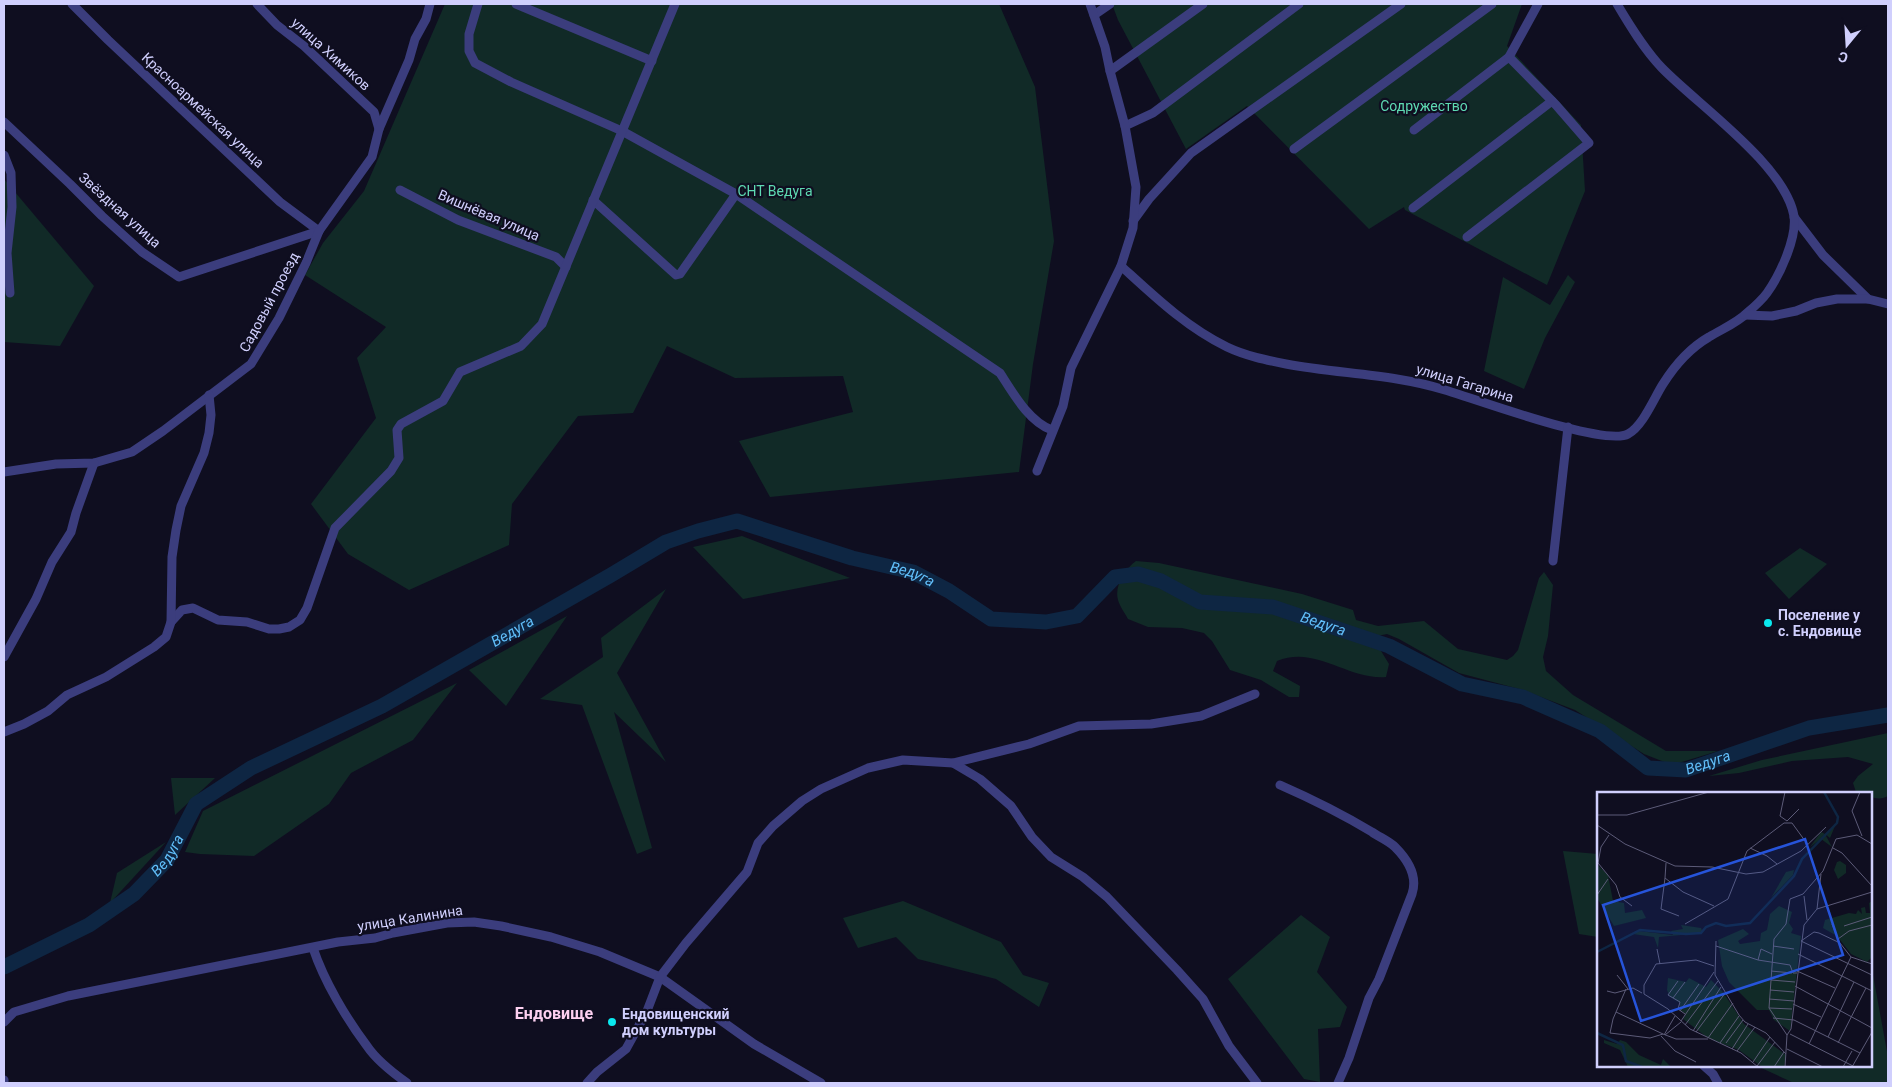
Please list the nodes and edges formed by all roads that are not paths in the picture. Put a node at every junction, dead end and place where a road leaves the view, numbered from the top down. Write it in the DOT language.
graph roads {
  1 [pos="72,4"];
  2 [pos="257,4"];
  3 [pos="430,4"];
  4 [pos="478,4"];
  5 [pos="516,4"];
  6 [pos="675,4"];
  7 [pos="1090,4"];
  8 [pos="1110,4"];
  9 [pos="1203,4"];
  10 [pos="1300,4"];
  11 [pos="1401,4"];
  12 [pos="1492,4"];
  13 [pos="1538,4"];
  14 [pos="1617,4"];
  15 [pos="1094,15"];
  16 [pos="1509,57"];
  17 [pos="652,61"];
  18 [pos="1110,71"];
  19 [pos="1552,101"];
  20 [pos="4,122"];
  21 [pos="1125,126"];
  22 [pos="379,129"];
  23 [pos="1414,130"];
  24 [pos="622,132"];
  25 [pos="1294,149"];
  26 [pos="4,156"];
  27 [pos="400,190"];
  28 [pos="736,194"];
  29 [pos="593,200"];
  30 [pos="1413,208"];
  31 [pos="1794,217"];
  32 [pos="1133,221"];
  33 [pos="319,231"];
  34 [pos="1466,237"];
  35 [pos="566,266"];
  36 [pos="1121,266"];
  37 [pos="10,292"];
  38 [pos="1868,299"];
  39 [pos="1888,304"];
  40 [pos="1745,315"];
  41 [pos="209,396"];
  42 [pos="1568,427"];
  43 [pos="1052,430"];
  44 [pos="94,463"];
  45 [pos="1037,471"];
  46 [pos="4,472"];
  47 [pos="1553,561"];
  48 [pos="172,622"];
  49 [pos="4,657"];
  50 [pos="1255,694"];
  51 [pos="4,732"];
  52 [pos="953,763"];
  53 [pos="1280,785"];
  54 [pos="313,948"];
  55 [pos="660,977"];
  56 [pos="4,1022"];
  57 [pos="1705,1067"];
  58 [pos="407,1083"];
  59 [pos="587,1083"];
  60 [pos="821,1083"];
  61 [pos="1258,1083"];
  62 [pos="1338,1083"];
  63 [pos="1718,1083"];
  1 -- 33 [label="street, Красноармейская улица"];
  2 -- 22 [label="street, улица Химиков"];
  3 -- 22 [label="street, Садовый проезд"];
  4 -- 24 [label="street"];
  5 -- 17 [label="street"];
  6 -- 17 [label="street"];
  7 -- 15 [label="street"];
  8 -- 15 [label="street"];
  9 -- 18 [label="street"];
  10 -- 21 [label="street"];
  11 -- 32 [label="street"];
  12 -- 25 [label="street"];
  13 -- 16 [label="street"];
  14 -- 31 [label="street, улица Гагарина"];
  15 -- 18 [label="street"];
  16 -- 19 [label="street"];
  16 -- 23 [label="street"];
  17 -- 24 [label="street"];
  18 -- 21 [label="street"];
  19 -- 30 [label="street"];
  19 -- 34 [label="street"];
  20 -- 33 [label="street, Звёздная улица"];
  21 -- 32 [label="street"];
  22 -- 33 [label="street, Садовый проезд"];
  24 -- 28 [label="street"];
  24 -- 29 [label="street"];
  26 -- 37 [label="street"];
  27 -- 35 [label="street, Вишнёвая улица"];
  28 -- 29 [label="street"];
  28 -- 43 [label="street"];
  29 -- 35 [label="street"];
  31 -- 38 [label="street, улица Гагарина"];
  31 -- 40 [label="street, улица Гагарина"];
  32 -- 36 [label="street"];
  33 -- 41 [label="street, Садовый проезд"];
  35 -- 48 [label="street"];
  36 -- 42 [label="street, улица Гагарина"];
  36 -- 43 [label="street"];
  38 -- 39 [label="street"];
  38 -- 40 [label="street"];
  40 -- 42 [label="street, улица Гагарина"];
  41 -- 44 [label="street, Садовый проезд"];
  41 -- 48 [label="street"];
  42 -- 47 [label="street"];
  43 -- 45 [label="street"];
  44 -- 46 [label="street, Садовый проезд"];
  44 -- 49 [label="street"];
  48 -- 51 [label="street"];
  50 -- 52 [label="street"];
  52 -- 55 [label="street"];
  52 -- 61 [label="street"];
  53 -- 62 [label="street"];
  54 -- 55 [label="street, улица Калинина"];
  54 -- 56 [label="street, улица Калинина"];
  54 -- 58 [label="street"];
  55 -- 59 [label="street"];
  55 -- 60 [label="street, улица Калинина"];
  57 -- 63 [label="street"];
}
